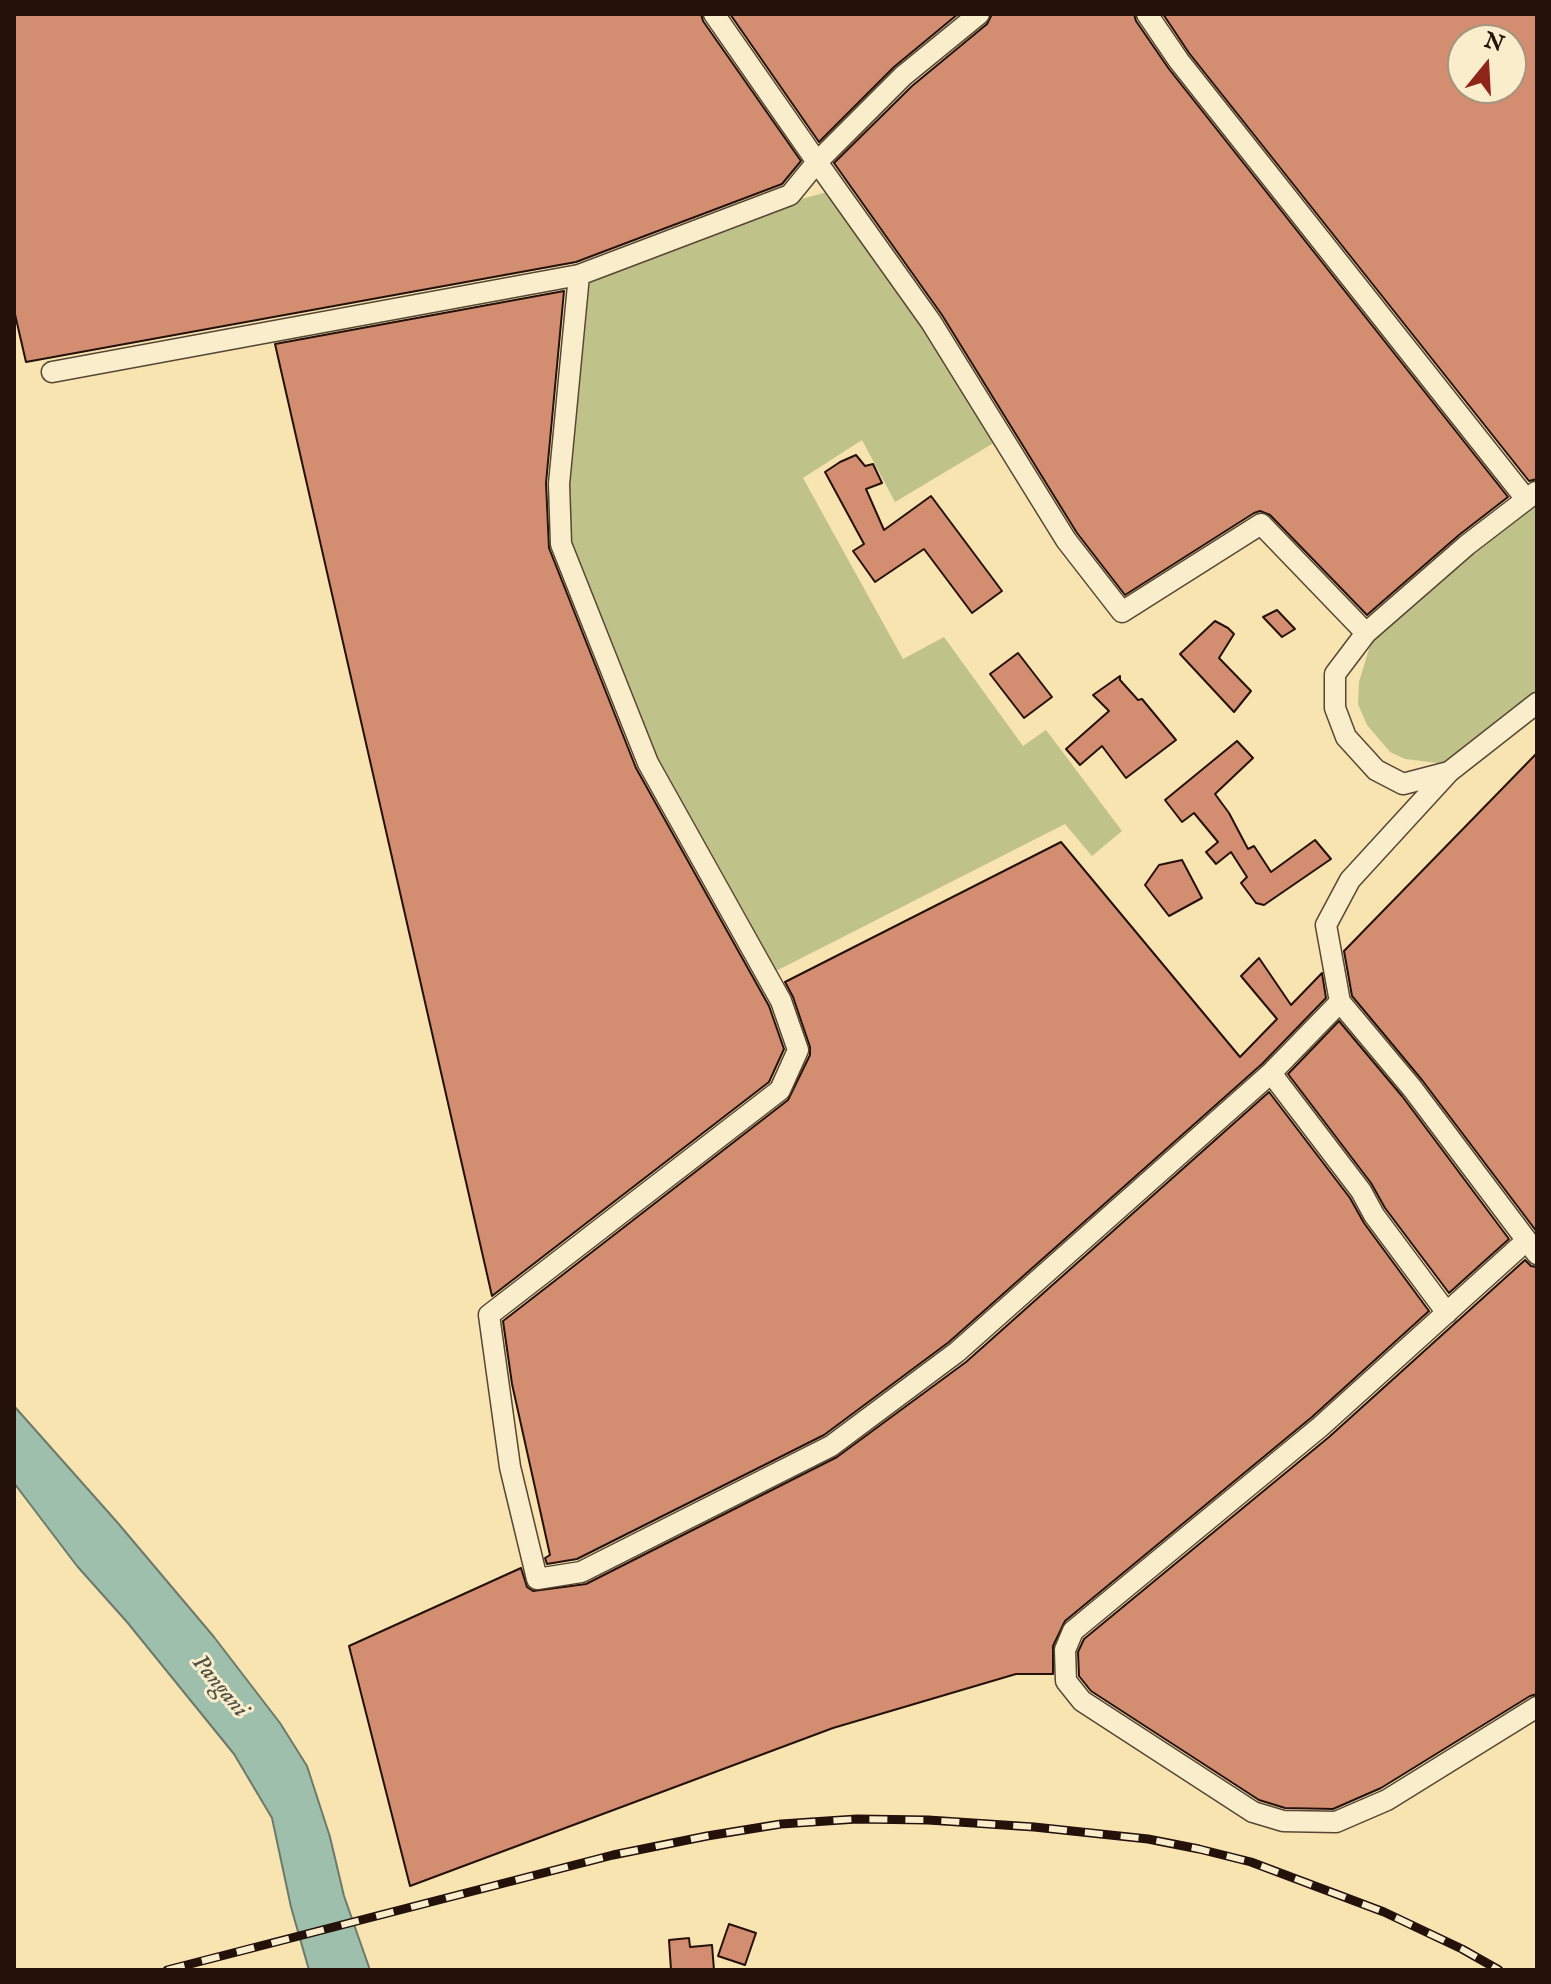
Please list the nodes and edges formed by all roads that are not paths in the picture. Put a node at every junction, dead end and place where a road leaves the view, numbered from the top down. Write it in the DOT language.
graph roads {
  1 [pos="714,14"];
  2 [pos="979,14"];
  3 [pos="1147,14"];
  4 [pos="817,162"];
  5 [pos="579,275"];
  6 [pos="52,372"];
  7 [pos="1532,495"];
  8 [pos="1366,633"];
  9 [pos="1537,703"];
  10 [pos="1449,772"];
  11 [pos="1340,1002"];
  12 [pos="1271,1073"];
  13 [pos="1532,1248"];
  14 [pos="1447,1313"];
  15 [pos="1537,1707"];
  1 -- 4 [label="street"];
  2 -- 4 [label="street"];
  3 -- 7 [label="street"];
  4 -- 5 [label="street"];
  4 -- 8 [label="street"];
  5 -- 6 [label="street"];
  5 -- 12 [label="street"];
  7 -- 8 [label="street"];
  8 -- 10 [label="street"];
  9 -- 10 [label="street"];
  10 -- 11 [label="street"];
  11 -- 12 [label="street"];
  11 -- 13 [label="street"];
  12 -- 14 [label="street"];
  13 -- 14 [label="street"];
  14 -- 15 [label="street"];
}
